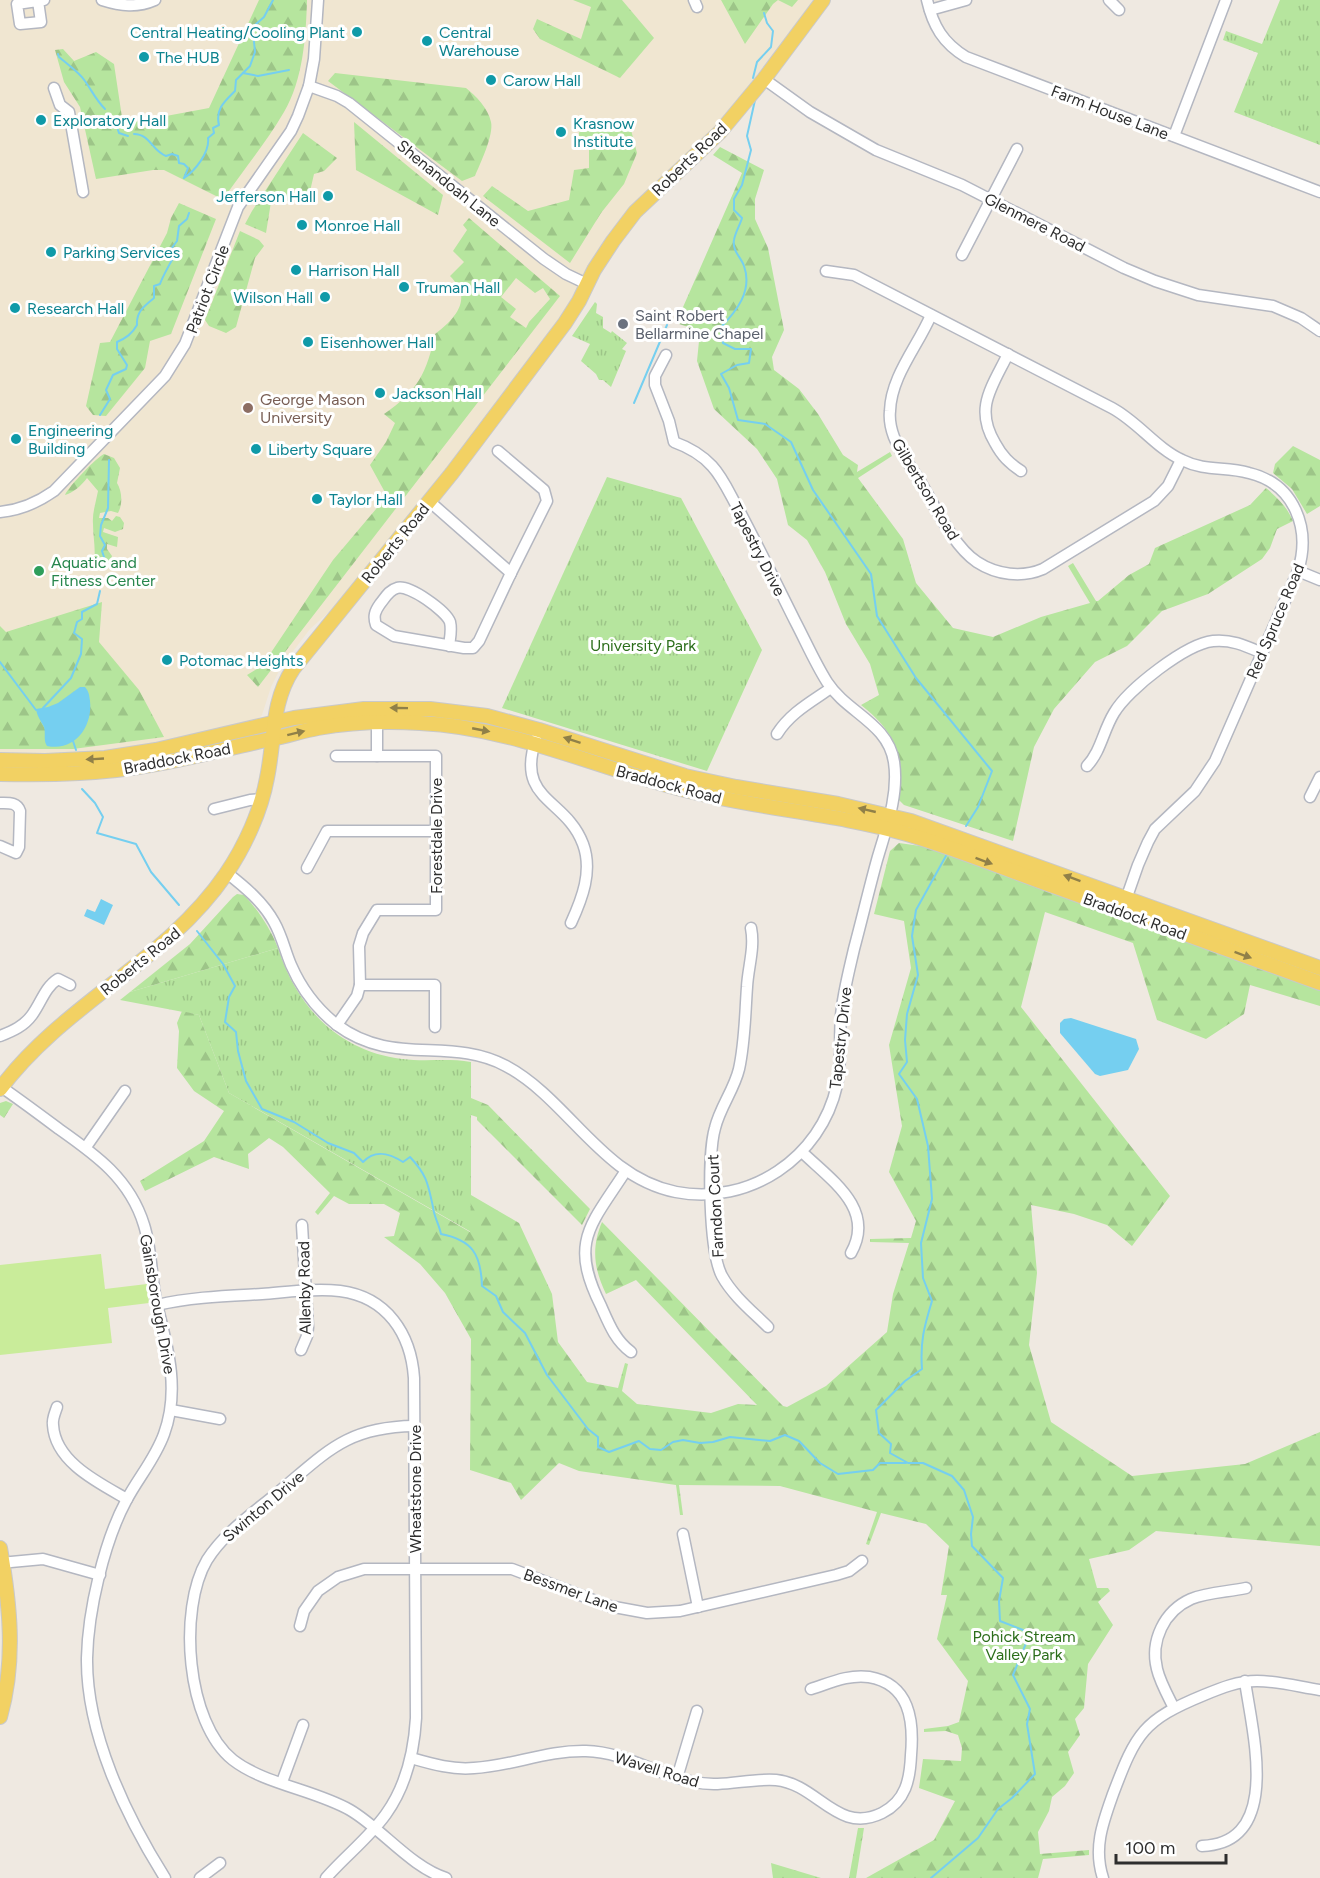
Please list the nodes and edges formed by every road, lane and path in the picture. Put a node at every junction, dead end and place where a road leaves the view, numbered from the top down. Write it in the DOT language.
graph roads {
  1 [pos="102,0"];
  2 [pos="155,0"];
  3 [pos="318,0"];
  4 [pos="823,0"];
  5 [pos="966,0"];
  6 [pos="1109,0"];
  7 [pos="1226,0"];
  8 [pos="928,5"];
  9 [pos="1119,10"];
  10 [pos="764,79"];
  11 [pos="309,86"];
  12 [pos="54,88"];
  13 [pos="1174,136"];
  14 [pos="1017,149"];
  15 [pos="83,192"];
  16 [pos="1320,192"];
  17 [pos="992,199"];
  18 [pos="962,255"];
  19 [pos="826,271"];
  20 [pos="587,284"];
  21 [pos="931,315"];
  22 [pos="1320,331"];
  23 [pos="1008,354"];
  24 [pos="666,355"];
  25 [pos="498,451"];
  26 [pos="1181,460"];
  27 [pos="1021,471"];
  28 [pos="429,501"];
  29 [pos="0,512"];
  30 [pos="1298,571"];
  31 [pos="511,574"];
  32 [pos="1320,580"];
  33 [pos="448,646"];
  34 [pos="1262,652"];
  35 [pos="831,688"];
  36 [pos="275,722"];
  37 [pos="377,722"];
  38 [pos="539,730"];
  39 [pos="777,734"];
  40 [pos="273,739"];
  41 [pos="534,744"];
  42 [pos="336,756"];
  43 [pos="377,756"];
  44 [pos="0,760"];
  45 [pos="1087,766"];
  46 [pos="0,774"];
  47 [pos="1320,777"];
  48 [pos="1310,797"];
  49 [pos="262,799"];
  50 [pos="0,803"];
  51 [pos="214,809"];
  52 [pos="888,822"];
  53 [pos="436,831"];
  54 [pos="0,846"];
  55 [pos="307,868"];
  56 [pos="227,873"];
  57 [pos="1124,905"];
  58 [pos="571,924"];
  59 [pos="751,928"];
  60 [pos="1320,968"];
  61 [pos="1320,983"];
  62 [pos="70,985"];
  63 [pos="360,985"];
  64 [pos="338,1025"];
  65 [pos="435,1027"];
  66 [pos="0,1036"];
  67 [pos="0,1087"];
  68 [pos="125,1091"];
  69 [pos="86,1147"];
  70 [pos="802,1152"];
  71 [pos="625,1172"];
  72 [pos="711,1194"];
  73 [pos="302,1225"];
  74 [pos="851,1253"];
  75 [pos="306,1291"];
  76 [pos="157,1305"];
  77 [pos="768,1327"];
  78 [pos="301,1350"];
  79 [pos="631,1352"];
  80 [pos="57,1407"];
  81 [pos="171,1410"];
  82 [pos="220,1419"];
  83 [pos="414,1426"];
  84 [pos="127,1499"];
  85 [pos="683,1534"];
  86 [pos="0,1548"];
  87 [pos="861,1561"];
  88 [pos="1,1563"];
  89 [pos="415,1568"];
  90 [pos="99,1575"];
  91 [pos="1246,1588"];
  92 [pos="698,1607"];
  93 [pos="300,1626"];
  94 [pos="1245,1681"];
  95 [pos="811,1689"];
  96 [pos="1320,1690"];
  97 [pos="1174,1708"];
  98 [pos="697,1711"];
  99 [pos="0,1717"];
  100 [pos="303,1725"];
  101 [pos="411,1758"];
  102 [pos="677,1778"];
  103 [pos="282,1782"];
  104 [pos="375,1828"];
  105 [pos="1202,1846"];
  106 [pos="220,1863"];
  107 [pos="165,1878"];
  108 [pos="200,1878"];
  109 [pos="326,1878"];
  110 [pos="443,1878"];
  111 [pos="1103,1878"];
  1 -- 2 [label="street"];
  3 -- 11 [label="street, Patriot Circle"];
  4 -- 10 [label="main road, Roberts Road"];
  5 -- 8 [label="street"];
  6 -- 9 [label="street"];
  7 -- 13 [label="street"];
  8 -- 13 [label="street, Farm House Lane"];
  10 -- 17 [label="street, Glenmere Road"];
  10 -- 20 [label="main road, Roberts Road"];
  11 -- 20 [label="street, Shenandoah Lane"];
  11 -- 29 [label="street, Patriot Circle"];
  12 -- 15 [label="street"];
  13 -- 16 [label="street, Farm House Lane"];
  14 -- 17 [label="street"];
  17 -- 18 [label="street"];
  17 -- 22 [label="street, Glenmere Road"];
  19 -- 21 [label="street, Red Spruce Road"];
  20 -- 28 [label="main road, Roberts Road"];
  21 -- 23 [label="street, Red Spruce Road"];
  21 -- 26 [label="street, Gilbertson Road"];
  23 -- 26 [label="street, Red Spruce Road"];
  23 -- 27 [label="street"];
  24 -- 35 [label="street, Tapestry Drive"];
  25 -- 31 [label="street"];
  26 -- 30 [label="street, Red Spruce Road"];
  28 -- 31 [label="street"];
  28 -- 36 [label="main road, Roberts Road"];
  30 -- 32 [label="street"];
  30 -- 34 [label="street, Red Spruce Road"];
  31 -- 33 [label="street"];
  33 -- 33 [label="street"];
  34 -- 45 [label="street"];
  34 -- 57 [label="street, Red Spruce Road"];
  35 -- 39 [label="street"];
  35 -- 52 [label="street, Tapestry Drive"];
  38 -- 36 [label="main road, Braddock Road, one-way"];
  36 -- 40 [label="main road, Roberts Road"];
  36 -- 44 [label="main road, Braddock Road, one-way"];
  40 -- 37 [label="main road, Braddock Road, one-way"];
  37 -- 41 [label="main road, Braddock Road, one-way"];
  37 -- 43 [label="street"];
  38 -- 41 [label="street"];
  52 -- 38 [label="main road, Braddock Road, one-way"];
  40 -- 46 [label="main road, Braddock Road"];
  40 -- 49 [label="main road, Roberts Road"];
  41 -- 52 [label="main road, Braddock Road"];
  41 -- 58 [label="street"];
  42 -- 43 [label="street"];
  43 -- 53 [label="street, Forestdale Drive"];
  47 -- 48 [label="street"];
  49 -- 51 [label="street"];
  49 -- 56 [label="main road, Roberts Road"];
  50 -- 54 [label="street"];
  52 -- 57 [label="main road, Braddock Road"];
  52 -- 70 [label="street, Tapestry Drive"];
  53 -- 55 [label="street"];
  53 -- 63 [label="street, Forestdale Drive"];
  56 -- 64 [label="street, Tapestry Drive"];
  56 -- 67 [label="main road, Roberts Road"];
  57 -- 60 [label="main road, Braddock Road"];
  57 -- 61 [label="main road, Braddock Road, one-way"];
  59 -- 72 [label="street, Farndon Court"];
  62 -- 66 [label="street"];
  63 -- 64 [label="street, Forestdale Drive"];
  63 -- 65 [label="street"];
  64 -- 71 [label="street, Tapestry Drive"];
  67 -- 69 [label="street, Gainsborough Drive"];
  68 -- 69 [label="street"];
  69 -- 76 [label="street, Gainsborough Drive"];
  70 -- 72 [label="street, Tapestry Drive"];
  70 -- 74 [label="street"];
  71 -- 72 [label="street, Tapestry Drive"];
  71 -- 79 [label="street"];
  72 -- 77 [label="street, Farndon Court"];
  73 -- 75 [label="street, Allenby Road"];
  75 -- 76 [label="street, Wheatstone Drive"];
  75 -- 78 [label="street, Allenby Road"];
  75 -- 83 [label="street, Wheatstone Drive"];
  76 -- 81 [label="street, Gainsborough Drive"];
  80 -- 84 [label="street"];
  81 -- 82 [label="street"];
  81 -- 84 [label="street, Gainsborough Drive"];
  83 -- 89 [label="street, Wheatstone Drive"];
  83 -- 103 [label="street, Swinton Drive"];
  84 -- 90 [label="street, Gainsborough Drive"];
  85 -- 92 [label="street"];
  86 -- 88 [label="main road"];
  87 -- 92 [label="street, Bessmer Lane"];
  88 -- 90 [label="street"];
  88 -- 99 [label="main road"];
  89 -- 92 [label="street, Bessmer Lane"];
  89 -- 93 [label="street, Bessmer Lane"];
  89 -- 101 [label="street, Wheatstone Drive"];
  90 -- 107 [label="street, Gainsborough Drive"];
  91 -- 97 [label="street"];
  94 -- 96 [label="street"];
  94 -- 97 [label="street"];
  94 -- 105 [label="street"];
  95 -- 102 [label="street, Wavell Road"];
  97 -- 111 [label="street"];
  98 -- 102 [label="street"];
  100 -- 103 [label="street"];
  101 -- 102 [label="street, Wavell Road"];
  101 -- 104 [label="street, Wheatstone Drive"];
  103 -- 104 [label="street, Swinton Drive"];
  104 -- 109 [label="street, Wheatstone Drive"];
  104 -- 110 [label="street, Swinton Drive"];
  106 -- 108 [label="street"];
}
